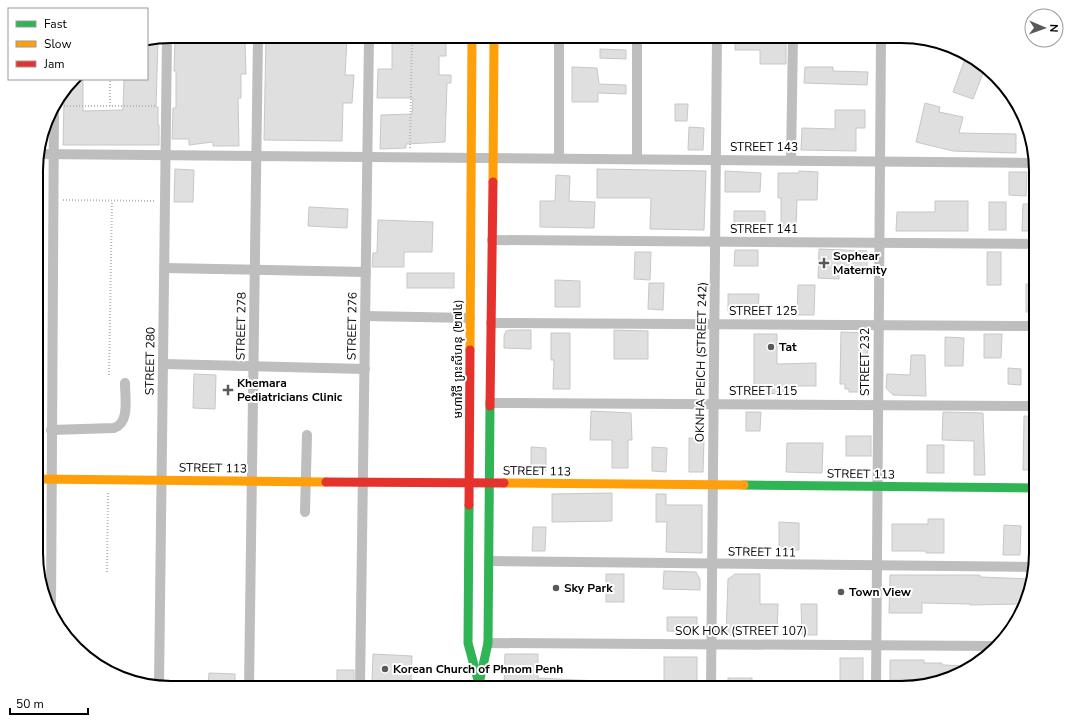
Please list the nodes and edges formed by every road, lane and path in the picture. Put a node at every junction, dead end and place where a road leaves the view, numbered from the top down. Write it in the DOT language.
graph roads {
  1 [pos="168,43"];
  2 [pos="258,43"];
  3 [pos="369,43"];
  4 [pos="412,43"];
  5 [pos="472,43"];
  6 [pos="494,43"];
  7 [pos="560,43"];
  8 [pos="637,43"];
  9 [pos="717,43"];
  10 [pos="793,43"];
  11 [pos="881,43"];
  12 [pos="110,80"];
  13 [pos="61,106"];
  14 [pos="110,106"];
  15 [pos="167,106"];
  16 [pos="54,119"];
  17 [pos="44,154"];
  18 [pos="54,154"];
  19 [pos="166,155"];
  20 [pos="256,156"];
  21 [pos="367,157"];
  22 [pos="409,157"];
  23 [pos="471,158"];
  24 [pos="492,158"];
  25 [pos="559,158"];
  26 [pos="637,159"];
  27 [pos="716,160"];
  28 [pos="792,160"];
  29 [pos="879,161"];
  30 [pos="1029,163"];
  31 [pos="53,200"];
  32 [pos="112,201"];
  33 [pos="165,201"];
  34 [pos="492,240"];
  35 [pos="716,241"];
  36 [pos="879,242"];
  37 [pos="1029,244"];
  38 [pos="165,268"];
  39 [pos="255,270"];
  40 [pos="366,272"];
  41 [pos="366,316"];
  42 [pos="470,318"];
  43 [pos="491,322"];
  44 [pos="715,324"];
  45 [pos="878,325"];
  46 [pos="1029,326"];
  47 [pos="163,364"];
  48 [pos="253,366"];
  49 [pos="365,369"];
  50 [pos="109,375"];
  51 [pos="126,383"];
  52 [pos="490,403"];
  53 [pos="714,404"];
  54 [pos="878,405"];
  55 [pos="1029,406"];
  56 [pos="51,430"];
  57 [pos="307,435"];
  58 [pos="43,479"];
  59 [pos="51,479"];
  60 [pos="108,479"];
  61 [pos="162,480"];
  62 [pos="252,481"];
  63 [pos="306,481"];
  64 [pos="364,482"];
  65 [pos="469,483"];
  66 [pos="490,483"];
  67 [pos="713,485"];
  68 [pos="877,486"];
  69 [pos="1029,488"];
  70 [pos="305,512"];
  71 [pos="489,561"];
  72 [pos="712,564"];
  73 [pos="877,567"];
  74 [pos="1028,567"];
  75 [pos="106,572"];
  76 [pos="51,597"];
  77 [pos="488,643"];
  78 [pos="711,644"];
  79 [pos="877,645"];
  80 [pos="990,646"];
  81 [pos="159,680"];
  82 [pos="249,681"];
  83 [pos="360,681"];
  84 [pos="477,681"];
  85 [pos="479,681"];
  86 [pos="711,681"];
  87 [pos="876,681"];
  1 -- 15 [label="street, STREET 280"];
  2 -- 20 [label="street, STREET 278"];
  3 -- 21 [label="street, STREET 276"];
  4 -- 22 [label="path"];
  5 -- 23 [label="main road, មហាវិថី ព្រះសីហនុ (២៧៤)"];
  6 -- 24 [label="main road, មហាវិថី ព្រះសីហនុ (២៧៤)"];
  7 -- 25 [label="street"];
  8 -- 26 [label="street"];
  9 -- 27 [label="street, OKNHA PEICH (STREET 242)"];
  10 -- 28 [label="street"];
  11 -- 29 [label="street, STREET 232"];
  12 -- 14 [label="path"];
  13 -- 14 [label="path"];
  14 -- 15 [label="path"];
  15 -- 19 [label="street, STREET 280"];
  16 -- 18 [label="street"];
  17 -- 18 [label="street, STREET 143"];
  18 -- 19 [label="street, STREET 143"];
  18 -- 31 [label="street"];
  19 -- 20 [label="street, STREET 143"];
  19 -- 33 [label="street, STREET 280"];
  20 -- 21 [label="street, STREET 143"];
  20 -- 39 [label="street, STREET 278"];
  21 -- 22 [label="street, STREET 143"];
  21 -- 40 [label="street, STREET 276"];
  22 -- 23 [label="street, STREET 143"];
  23 -- 24 [label="street, STREET 143"];
  23 -- 42 [label="main road, មហាវិថី ព្រះសីហនុ (២៧៤)"];
  24 -- 25 [label="street, STREET 143"];
  24 -- 34 [label="main road, មហាវិថី ព្រះសីហនុ (២៧៤)"];
  25 -- 26 [label="street, STREET 143"];
  26 -- 27 [label="street, STREET 143"];
  27 -- 28 [label="street, STREET 143"];
  27 -- 35 [label="street, OKNHA PEICH (STREET 242)"];
  28 -- 29 [label="street, STREET 143"];
  29 -- 30 [label="street, STREET 143"];
  29 -- 36 [label="street, STREET 232"];
  31 -- 32 [label="path"];
  31 -- 56 [label="street"];
  32 -- 33 [label="path"];
  32 -- 50 [label="path"];
  33 -- 38 [label="street, STREET 280"];
  34 -- 35 [label="street, STREET 141"];
  34 -- 43 [label="main road, មហាវិថី ព្រះសីហនុ (២៧៤)"];
  35 -- 36 [label="street, STREET 141"];
  35 -- 44 [label="street, OKNHA PEICH (STREET 242)"];
  36 -- 37 [label="street, STREET 141"];
  36 -- 45 [label="street, STREET 232"];
  38 -- 39 [label="street"];
  38 -- 47 [label="street, STREET 280"];
  39 -- 40 [label="street"];
  39 -- 48 [label="street, STREET 278"];
  40 -- 41 [label="street, STREET 276"];
  41 -- 42 [label="street"];
  41 -- 49 [label="street, STREET 276"];
  42 -- 65 [label="main road, មហាវិថី ព្រះសីហនុ (២៧៤)"];
  43 -- 44 [label="street, STREET 125"];
  43 -- 52 [label="main road, មហាវិថី ព្រះសីហនុ (២៧៤)"];
  44 -- 45 [label="street, STREET 125"];
  44 -- 53 [label="street, OKNHA PEICH (STREET 242)"];
  45 -- 46 [label="street, STREET 125"];
  45 -- 54 [label="street, STREET 232"];
  47 -- 48 [label="street"];
  47 -- 61 [label="street, STREET 280"];
  48 -- 49 [label="street"];
  48 -- 62 [label="street, STREET 278"];
  49 -- 64 [label="street, STREET 276"];
  51 -- 56 [label="street"];
  52 -- 53 [label="street, STREET 115"];
  52 -- 66 [label="main road, មហាវិថី ព្រះសីហនុ (២៧៤)"];
  53 -- 54 [label="street, STREET 115"];
  53 -- 67 [label="street, OKNHA PEICH (STREET 242)"];
  54 -- 55 [label="street, STREET 115"];
  54 -- 68 [label="street, STREET 232"];
  56 -- 59 [label="street"];
  57 -- 63 [label="street"];
  58 -- 59 [label="main road, STREET 113"];
  59 -- 60 [label="main road, STREET 113"];
  59 -- 76 [label="street"];
  60 -- 61 [label="main road, STREET 113"];
  60 -- 75 [label="path"];
  61 -- 62 [label="main road, STREET 113"];
  61 -- 81 [label="street, STREET 280"];
  62 -- 63 [label="main road, STREET 113"];
  62 -- 82 [label="street, STREET 278"];
  63 -- 64 [label="main road, STREET 113"];
  63 -- 70 [label="street"];
  64 -- 65 [label="main road, STREET 113"];
  64 -- 83 [label="street, STREET 276"];
  65 -- 66 [label="main road, STREET 113"];
  65 -- 84 [label="main road, មហាវិថី ព្រះសីហនុ (២៧៤)"];
  66 -- 67 [label="main road, STREET 113"];
  66 -- 71 [label="main road, មហាវិថី ព្រះសីហនុ (២៧៤)"];
  67 -- 68 [label="main road, STREET 113"];
  67 -- 72 [label="street, OKNHA PEICH (STREET 242)"];
  68 -- 69 [label="main road, STREET 113"];
  68 -- 73 [label="street, STREET 232"];
  71 -- 72 [label="street, STREET 111"];
  71 -- 77 [label="main road, មហាវិថី ព្រះសីហនុ (២៧៤)"];
  72 -- 73 [label="street, STREET 111"];
  72 -- 78 [label="street, OKNHA PEICH (STREET 242)"];
  73 -- 74 [label="street, STREET 111"];
  73 -- 79 [label="street, STREET 232"];
  77 -- 78 [label="street, SOK HOK (STREET 107)"];
  77 -- 85 [label="main road, មហាវិថី ព្រះសីហនុ (២៧៤)"];
  78 -- 79 [label="street, SOK HOK (STREET 107)"];
  78 -- 86 [label="street, OKNHA PEICH (STREET 242)"];
  79 -- 80 [label="street, SOK HOK (STREET 107)"];
  79 -- 87 [label="street, STREET 232"];
}
